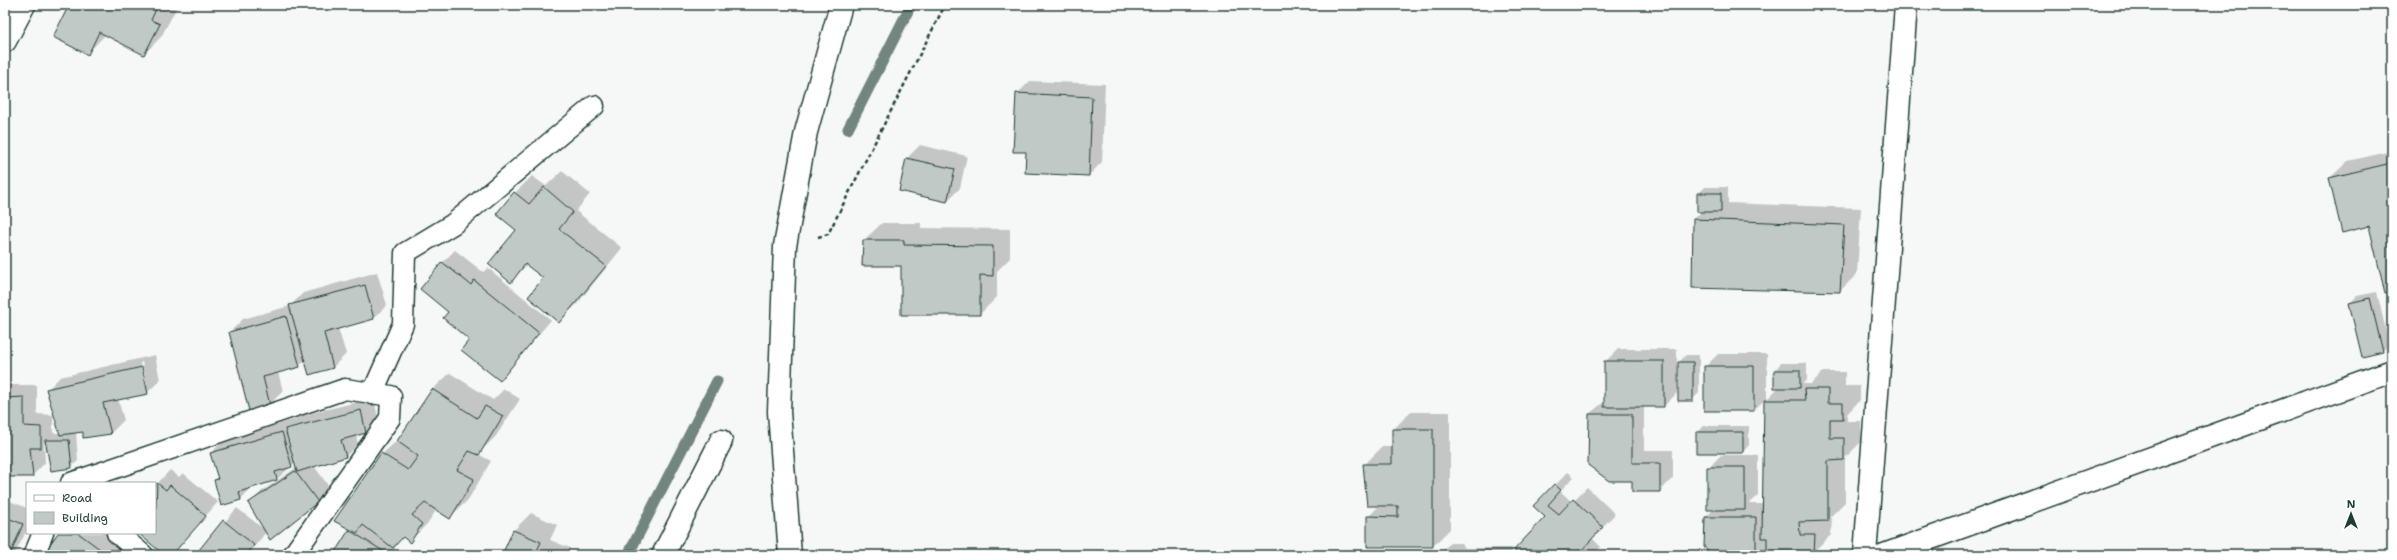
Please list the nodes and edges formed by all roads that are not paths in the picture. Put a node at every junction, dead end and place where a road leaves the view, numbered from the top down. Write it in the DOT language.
graph roads {
  1 [pos="24,5"];
  2 [pos="841,5"];
  3 [pos="1906,5"];
  4 [pos="5,41"];
  5 [pos="594,106"];
  6 [pos="2392,370"];
  7 [pos="372,394"];
  8 [pos="721,441"];
  9 [pos="74,482"];
  10 [pos="44,534"];
  11 [pos="118,534"];
  12 [pos="34,555"];
  13 [pos="143,555"];
  14 [pos="293,555"];
  15 [pos="663,555"];
  16 [pos="790,555"];
  17 [pos="1865,555"];
  18 [pos="1884,555"];
  1 -- 4 [label="street"];
  2 -- 16 [label="street"];
  3 -- 17 [label="street"];
  5 -- 7 [label="lane"];
  6 -- 18 [label="street"];
  7 -- 9 [label="lane"];
  7 -- 14 [label="lane"];
  8 -- 15 [label="street"];
  10 -- 12 [label="lane"];
  11 -- 13 [label="lane"];
}
